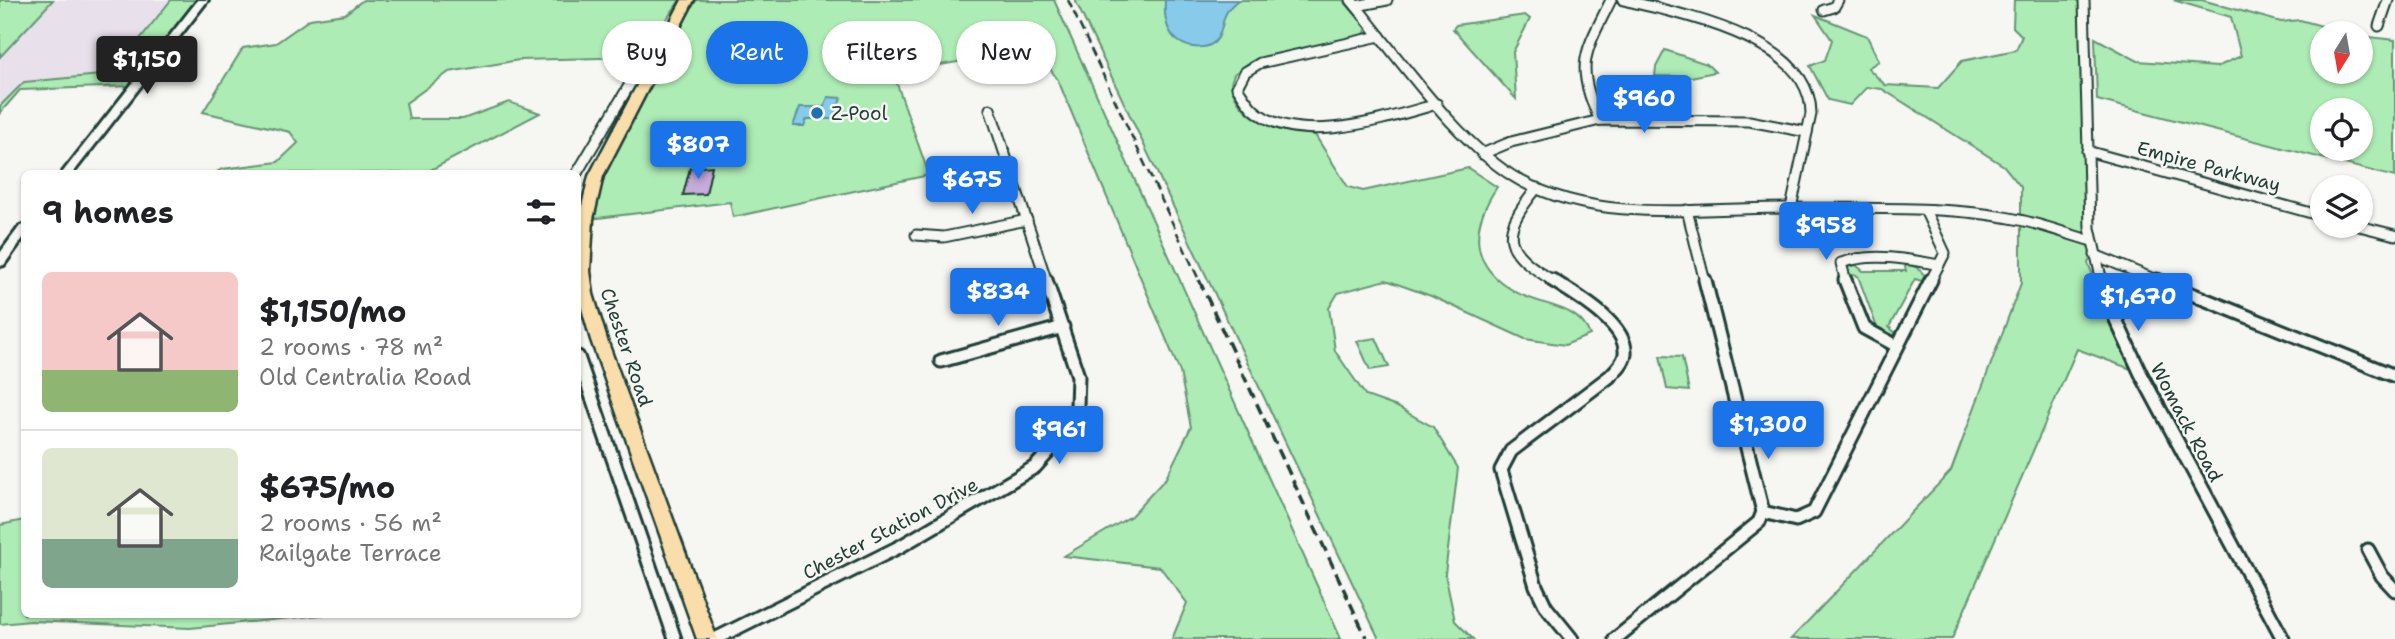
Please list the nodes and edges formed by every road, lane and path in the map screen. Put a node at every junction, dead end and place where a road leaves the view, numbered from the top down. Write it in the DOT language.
graph roads {
  1 [pos="203,0"];
  2 [pos="688,0"];
  3 [pos="1388,0"];
  4 [pos="1611,0"];
  5 [pos="1623,0"];
  6 [pos="1838,0"];
  7 [pos="2084,0"];
  8 [pos="2388,0"];
  9 [pos="1353,3"];
  10 [pos="1824,10"];
  11 [pos="676,21"];
  12 [pos="2379,26"];
  13 [pos="1380,36"];
  14 [pos="631,84"];
  15 [pos="643,84"];
  16 [pos="1437,104"];
  17 [pos="990,109"];
  18 [pos="1600,120"];
  19 [pos="1807,132"];
  20 [pos="2087,151"];
  21 [pos="1482,154"];
  22 [pos="69,170"];
  23 [pos="580,170"];
  24 [pos="581,176"];
  25 [pos="596,176"];
  26 [pos="1537,188"];
  27 [pos="1791,208"];
  28 [pos="1686,210"];
  29 [pos="1925,210"];
  30 [pos="2310,213"];
  31 [pos="1027,220"];
  32 [pos="2373,230"];
  33 [pos="21,233"];
  34 [pos="916,235"];
  35 [pos="2395,235"];
  36 [pos="2092,241"];
  37 [pos="2095,255"];
  38 [pos="0,262"];
  39 [pos="1939,265"];
  40 [pos="1063,327"];
  41 [pos="1897,346"];
  42 [pos="941,361"];
  43 [pos="581,366"];
  44 [pos="2395,376"];
  45 [pos="1763,512"];
  46 [pos="2368,550"];
  47 [pos="2395,590"];
  48 [pos="675,639"];
  49 [pos="708,639"];
  50 [pos="715,639"];
  51 [pos="1573,639"];
  52 [pos="1615,639"];
  53 [pos="2283,639"];
  1 -- 22 [label="street"];
  2 -- 11 [label="main road, Chester Road"];
  3 -- 9 [label="street"];
  4 -- 18 [label="street"];
  5 -- 19 [label="street"];
  6 -- 10 [label="street"];
  7 -- 20 [label="street, Womack Road"];
  8 -- 12 [label="street"];
  9 -- 13 [label="street"];
  13 -- 16 [label="street"];
  13 -- 16 [label="street"];
  14 -- 23 [label="street, Chester Road"];
  15 -- 25 [label="main road, Chester Road"];
  16 -- 21 [label="street"];
  17 -- 31 [label="street, Chester Station Drive"];
  18 -- 19 [label="street"];
  18 -- 21 [label="street"];
  19 -- 27 [label="street"];
  20 -- 30 [label="street, Empire Parkway"];
  20 -- 36 [label="street, Womack Road"];
  21 -- 26 [label="street"];
  24 -- 25 [label="street"];
  25 -- 49 [label="main road, Chester Road"];
  26 -- 28 [label="street"];
  26 -- 51 [label="street"];
  27 -- 28 [label="street"];
  27 -- 29 [label="street"];
  28 -- 45 [label="street"];
  29 -- 36 [label="street"];
  29 -- 39 [label="street"];
  31 -- 34 [label="street"];
  31 -- 40 [label="street, Chester Station Drive"];
  32 -- 35 [label="street"];
  33 -- 38 [label="street"];
  36 -- 37 [label="street, Womack Road"];
  37 -- 44 [label="street"];
  37 -- 53 [label="street, Womack Road"];
  39 -- 41 [label="street"];
  39 -- 41 [label="street"];
  40 -- 42 [label="street"];
  40 -- 50 [label="street, Chester Station Drive"];
  41 -- 45 [label="street"];
  43 -- 48 [label="street"];
  45 -- 52 [label="street"];
  46 -- 47 [label="street"];
}
